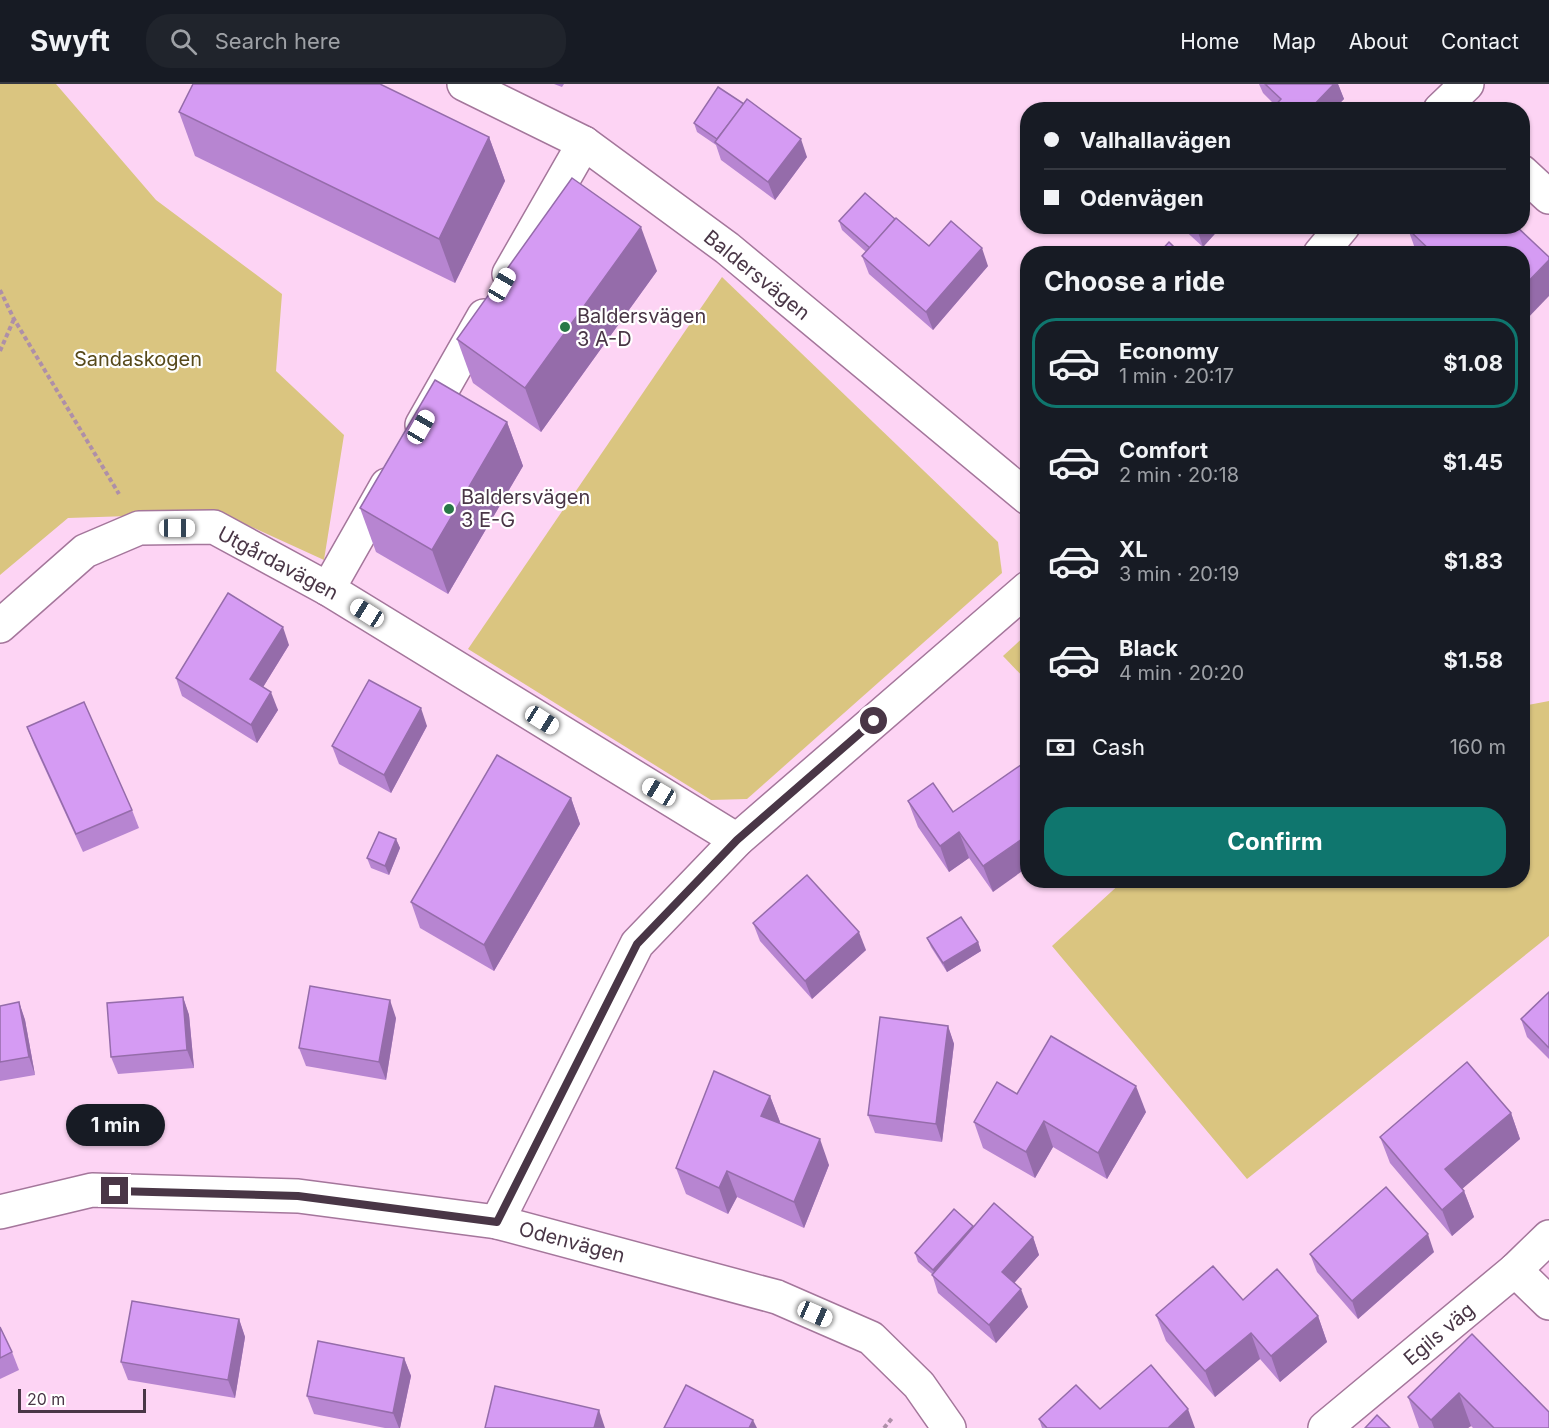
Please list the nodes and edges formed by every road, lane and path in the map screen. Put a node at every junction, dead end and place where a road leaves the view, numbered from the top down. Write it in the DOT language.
graph roads {
  1 [pos="464,84"];
  2 [pos="584,143"];
  3 [pos="1530,179"];
  4 [pos="1549,196"];
  5 [pos="1336,234"];
  6 [pos="1327,246"];
  7 [pos="0,290"];
  8 [pos="14,319"];
  9 [pos="0,351"];
  10 [pos="1020,491"];
  11 [pos="139,528"];
  12 [pos="328,589"];
  13 [pos="1020,595"];
  14 [pos="0,626"];
  15 [pos="737,840"];
  16 [pos="0,1212"];
  17 [pos="497,1222"];
  18 [pos="1549,1237"];
  19 [pos="1515,1270"];
  20 [pos="1549,1303"];
  21 [pos="949,1428"];
  22 [pos="1325,1428"];
  1 -- 2 [label="street, Baldersvägen"];
  2 -- 10 [label="street, Baldersvägen"];
  2 -- 12 [label="street"];
  3 -- 4 [label="street"];
  5 -- 6 [label="street"];
  7 -- 8 [label="path"];
  8 -- 9 [label="path"];
  8 -- 11 [label="path"];
  11 -- 12 [label="street, Utgårdavägen"];
  11 -- 14 [label="street, Utgårdavägen"];
  12 -- 15 [label="street, Utgårdavägen"];
  13 -- 15 [label="street"];
  15 -- 17 [label="street"];
  16 -- 17 [label="street, Odenvägen"];
  17 -- 21 [label="street, Odenvägen"];
  18 -- 19 [label="street, Egils väg"];
  19 -- 20 [label="street"];
  19 -- 22 [label="street, Egils väg"];
}
